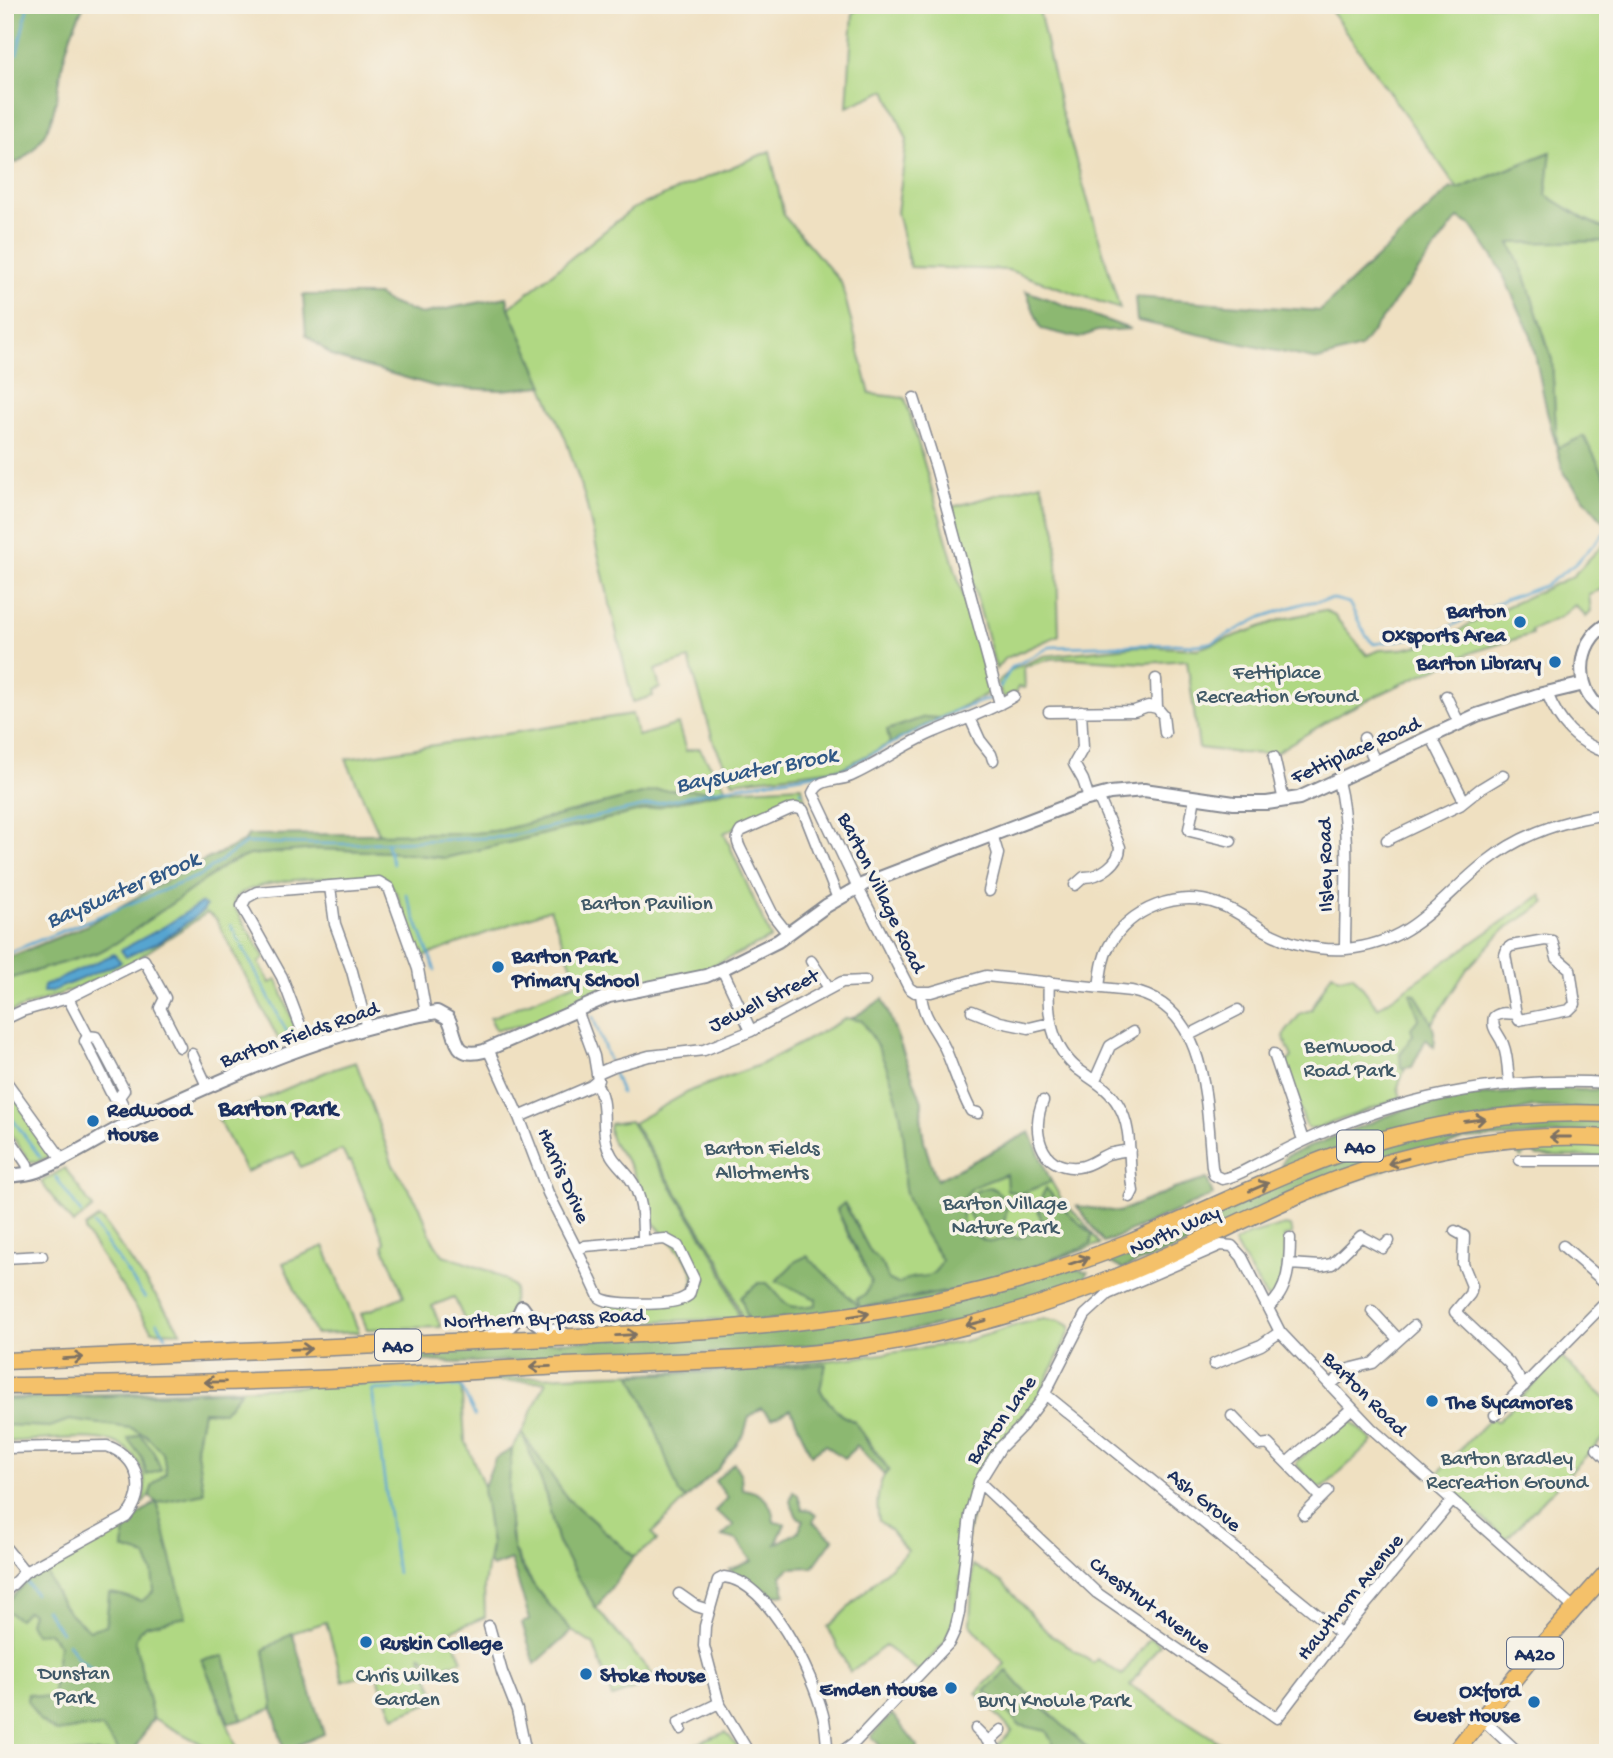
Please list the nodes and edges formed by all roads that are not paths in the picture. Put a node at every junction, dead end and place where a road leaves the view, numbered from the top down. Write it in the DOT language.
graph roads {
  1 [pos="914,398"];
  2 [pos="1608,624"];
  3 [pos="1156,679"];
  4 [pos="1584,684"];
  5 [pos="1547,693"];
  6 [pos="1014,696"];
  7 [pos="1446,696"];
  8 [pos="999,700"];
  9 [pos="1157,708"];
  10 [pos="1081,711"];
  11 [pos="1049,712"];
  12 [pos="1608,713"];
  13 [pos="970,718"];
  14 [pos="1458,723"];
  15 [pos="1165,733"];
  16 [pos="1431,736"];
  17 [pos="1364,738"];
  18 [pos="1608,753"];
  19 [pos="994,755"];
  20 [pos="1274,757"];
  21 [pos="1376,763"];
  22 [pos="1503,775"];
  23 [pos="1338,781"];
  24 [pos="1094,797"];
  25 [pos="1195,798"];
  26 [pos="1284,801"];
  27 [pos="1464,801"];
  28 [pos="1608,814"];
  29 [pos="992,834"];
  30 [pos="1231,841"];
  31 [pos="1387,841"];
  32 [pos="1075,884"];
  33 [pos="330,887"];
  34 [pos="858,888"];
  35 [pos="989,891"];
  36 [pos="838,899"];
  37 [pos="788,934"];
  38 [pos="1345,949"];
  39 [pos="811,961"];
  40 [pos="722,969"];
  41 [pos="865,981"];
  42 [pos="1049,982"];
  43 [pos="1099,987"];
  44 [pos="830,988"];
  45 [pos="921,992"];
  46 [pos="68,998"];
  47 [pos="577,1010"];
  48 [pos="1238,1010"];
  49 [pos="972,1011"];
  50 [pos="426,1014"];
  51 [pos="1516,1014"];
  52 [pos="5,1019"];
  53 [pos="1050,1023"];
  54 [pos="367,1028"];
  55 [pos="751,1031"];
  56 [pos="1133,1032"];
  57 [pos="1189,1035"];
  58 [pos="308,1046"];
  59 [pos="180,1047"];
  60 [pos="488,1049"];
  61 [pos="192,1054"];
  62 [pos="1274,1054"];
  63 [pos="597,1078"];
  64 [pos="5,1080"];
  65 [pos="1095,1080"];
  66 [pos="1608,1083"];
  67 [pos="1508,1085"];
  68 [pos="207,1086"];
  69 [pos="1043,1101"];
  70 [pos="972,1114"];
  71 [pos="1608,1114"];
  72 [pos="519,1117"];
  73 [pos="131,1122"];
  74 [pos="5,1132"];
  75 [pos="1608,1138"];
  76 [pos="1303,1140"];
  77 [pos="1130,1150"];
  78 [pos="1520,1160"];
  79 [pos="1608,1160"];
  80 [pos="65,1161"];
  81 [pos="5,1176"];
  82 [pos="34,1176"];
  83 [pos="1218,1178"];
  84 [pos="1130,1197"];
  85 [pos="1464,1232"];
  86 [pos="1290,1238"];
  87 [pos="643,1240"];
  88 [pos="1389,1241"];
  89 [pos="1232,1246"];
  90 [pos="1563,1247"];
  91 [pos="577,1250"];
  92 [pos="42,1256"];
  93 [pos="5,1258"];
  94 [pos="1289,1264"];
  95 [pos="1608,1285"];
  96 [pos="1608,1300"];
  97 [pos="1268,1307"];
  98 [pos="1372,1311"];
  99 [pos="791,1324"];
  100 [pos="1414,1326"];
  101 [pos="1280,1332"];
  102 [pos="578,1337"];
  103 [pos="1398,1339"];
  104 [pos="471,1341"];
  105 [pos="5,1361"];
  106 [pos="1214,1364"];
  107 [pos="1330,1385"];
  108 [pos="5,1386"];
  109 [pos="1524,1386"];
  110 [pos="1045,1394"];
  111 [pos="1352,1408"];
  112 [pos="1495,1415"];
  113 [pos="1232,1416"];
  114 [pos="5,1448"];
  115 [pos="1597,1449"];
  116 [pos="1608,1460"];
  117 [pos="1287,1464"];
  118 [pos="979,1482"];
  119 [pos="1452,1501"];
  120 [pos="1304,1515"];
  121 [pos="5,1547"];
  122 [pos="24,1572"];
  123 [pos="1606,1575"];
  124 [pos="5,1592"];
  125 [pos="679,1594"];
  126 [pos="1574,1608"];
  127 [pos="709,1610"];
  128 [pos="489,1626"];
  129 [pos="1341,1634"];
  130 [pos="719,1703"];
  131 [pos="1278,1717"];
  132 [pos="1481,1718"];
  133 [pos="976,1729"];
  134 [pos="681,1730"];
  135 [pos="1001,1730"];
  136 [pos="526,1753"];
  137 [pos="749,1753"];
  138 [pos="828,1753"];
  139 [pos="840,1753"];
  140 [pos="1454,1753"];
  141 [pos="1520,1753"];
  1 -- 8 [label="street"];
  2 -- 4 [label="street"];
  3 -- 9 [label="street"];
  4 -- 5 [label="street, Fettiplace Road"];
  4 -- 12 [label="street"];
  5 -- 14 [label="street, Fettiplace Road"];
  5 -- 18 [label="street"];
  6 -- 8 [label="street, Barton Village Road"];
  7 -- 14 [label="street"];
  8 -- 13 [label="street, Barton Village Road"];
  9 -- 10 [label="street"];
  9 -- 15 [label="street"];
  10 -- 11 [label="street"];
  10 -- 24 [label="street"];
  13 -- 19 [label="street"];
  13 -- 34 [label="street, Barton Village Road"];
  14 -- 16 [label="street, Fettiplace Road"];
  16 -- 21 [label="street, Fettiplace Road"];
  16 -- 27 [label="street"];
  17 -- 21 [label="street"];
  20 -- 26 [label="street"];
  21 -- 23 [label="street, Fettiplace Road"];
  22 -- 27 [label="street"];
  23 -- 26 [label="street, Fettiplace Road"];
  23 -- 38 [label="street, Ilsley Road"];
  24 -- 25 [label="street, Fettiplace Road"];
  24 -- 29 [label="street, Fettiplace Road"];
  24 -- 32 [label="street"];
  25 -- 26 [label="street, Fettiplace Road"];
  25 -- 30 [label="street"];
  27 -- 31 [label="street"];
  28 -- 38 [label="street"];
  29 -- 34 [label="street, Fettiplace Road"];
  29 -- 35 [label="street"];
  33 -- 50 [label="street"];
  33 -- 54 [label="street"];
  33 -- 58 [label="street"];
  34 -- 36 [label="street"];
  34 -- 45 [label="street, Barton Village Road"];
  36 -- 37 [label="street"];
  36 -- 37 [label="street"];
  37 -- 40 [label="street"];
  38 -- 43 [label="street"];
  39 -- 44 [label="street"];
  40 -- 47 [label="street"];
  40 -- 55 [label="street"];
  41 -- 44 [label="street, Jewell Street"];
  42 -- 43 [label="street, Barton Village Road"];
  42 -- 45 [label="street, Barton Village Road"];
  42 -- 53 [label="street"];
  43 -- 57 [label="street, Barton Village Road"];
  44 -- 55 [label="street, Jewell Street"];
  45 -- 70 [label="street"];
  46 -- 52 [label="street"];
  46 -- 59 [label="street"];
  46 -- 73 [label="street"];
  47 -- 60 [label="street"];
  47 -- 63 [label="street"];
  48 -- 57 [label="street"];
  49 -- 53 [label="street"];
  50 -- 54 [label="street, Barton Fields Road"];
  50 -- 60 [label="street"];
  51 -- 51 [label="street"];
  51 -- 67 [label="street"];
  53 -- 65 [label="street"];
  54 -- 58 [label="street, Barton Fields Road"];
  55 -- 63 [label="street, Jewell Street"];
  56 -- 65 [label="street"];
  57 -- 83 [label="street, Barton Village Road"];
  58 -- 68 [label="street, Barton Fields Road"];
  60 -- 72 [label="street, Harris Drive"];
  61 -- 68 [label="street"];
  62 -- 76 [label="street"];
  63 -- 72 [label="street, Jewell Street"];
  63 -- 87 [label="street"];
  64 -- 80 [label="street"];
  65 -- 77 [label="street"];
  66 -- 67 [label="street, North Way"];
  67 -- 76 [label="street, North Way"];
  68 -- 73 [label="street, Barton Fields Road"];
  69 -- 77 [label="street"];
  99 -- 71 [label="main road, North Way / A40, one-way"];
  72 -- 91 [label="street, Harris Drive"];
  73 -- 80 [label="street, Barton Fields Road"];
  74 -- 82 [label="street"];
  75 -- 108 [label="main road, North Way / A40, one-way"];
  76 -- 83 [label="street, North Way"];
  77 -- 84 [label="street"];
  78 -- 79 [label="street"];
  80 -- 82 [label="street, Barton Fields Road"];
  81 -- 82 [label="street, Barton Fields Road"];
  85 -- 109 [label="street"];
  86 -- 94 [label="street"];
  87 -- 91 [label="street"];
  87 -- 91 [label="street, Harris Drive"];
  88 -- 94 [label="street"];
  89 -- 97 [label="street, Barton Road"];
  89 -- 110 [label="street, Barton Lane"];
  90 -- 95 [label="street"];
  92 -- 93 [label="street"];
  94 -- 97 [label="street"];
  96 -- 109 [label="street"];
  97 -- 101 [label="street, Barton Road"];
  98 -- 103 [label="street"];
  102 -- 99 [label="main road, Northern By-pass Road / A40, one-way"];
  100 -- 103 [label="street"];
  101 -- 106 [label="street"];
  101 -- 107 [label="street, Barton Road"];
  102 -- 104 [label="main road, Northern By-pass Road / A40"];
  102 -- 104 [label="street"];
  103 -- 107 [label="street"];
  105 -- 104 [label="main road, Northern By-pass Road / A40, one-way"];
  107 -- 111 [label="street, Barton Road"];
  109 -- 112 [label="street"];
  110 -- 118 [label="street, Barton Lane"];
  110 -- 129 [label="street, Ash Grove"];
  111 -- 117 [label="street"];
  111 -- 119 [label="street, Barton Road"];
  113 -- 117 [label="street"];
  114 -- 122 [label="street"];
  115 -- 116 [label="street"];
  117 -- 120 [label="street"];
  118 -- 131 [label="street, Chestnut Avenue"];
  118 -- 139 [label="street, Barton Lane"];
  119 -- 126 [label="street, Barton Road"];
  119 -- 129 [label="street, Hawthorn Avenue"];
  121 -- 122 [label="street"];
  122 -- 124 [label="street"];
  123 -- 126 [label="main road, A420"];
  125 -- 127 [label="street"];
  126 -- 132 [label="main road, A420"];
  127 -- 130 [label="street"];
  127 -- 138 [label="street"];
  128 -- 136 [label="street"];
  129 -- 131 [label="street, Hawthorn Avenue"];
  130 -- 134 [label="street"];
  130 -- 137 [label="street"];
  132 -- 140 [label="main road, A420"];
  132 -- 141 [label="street"];
  133 -- 135 [label="street"];
}
